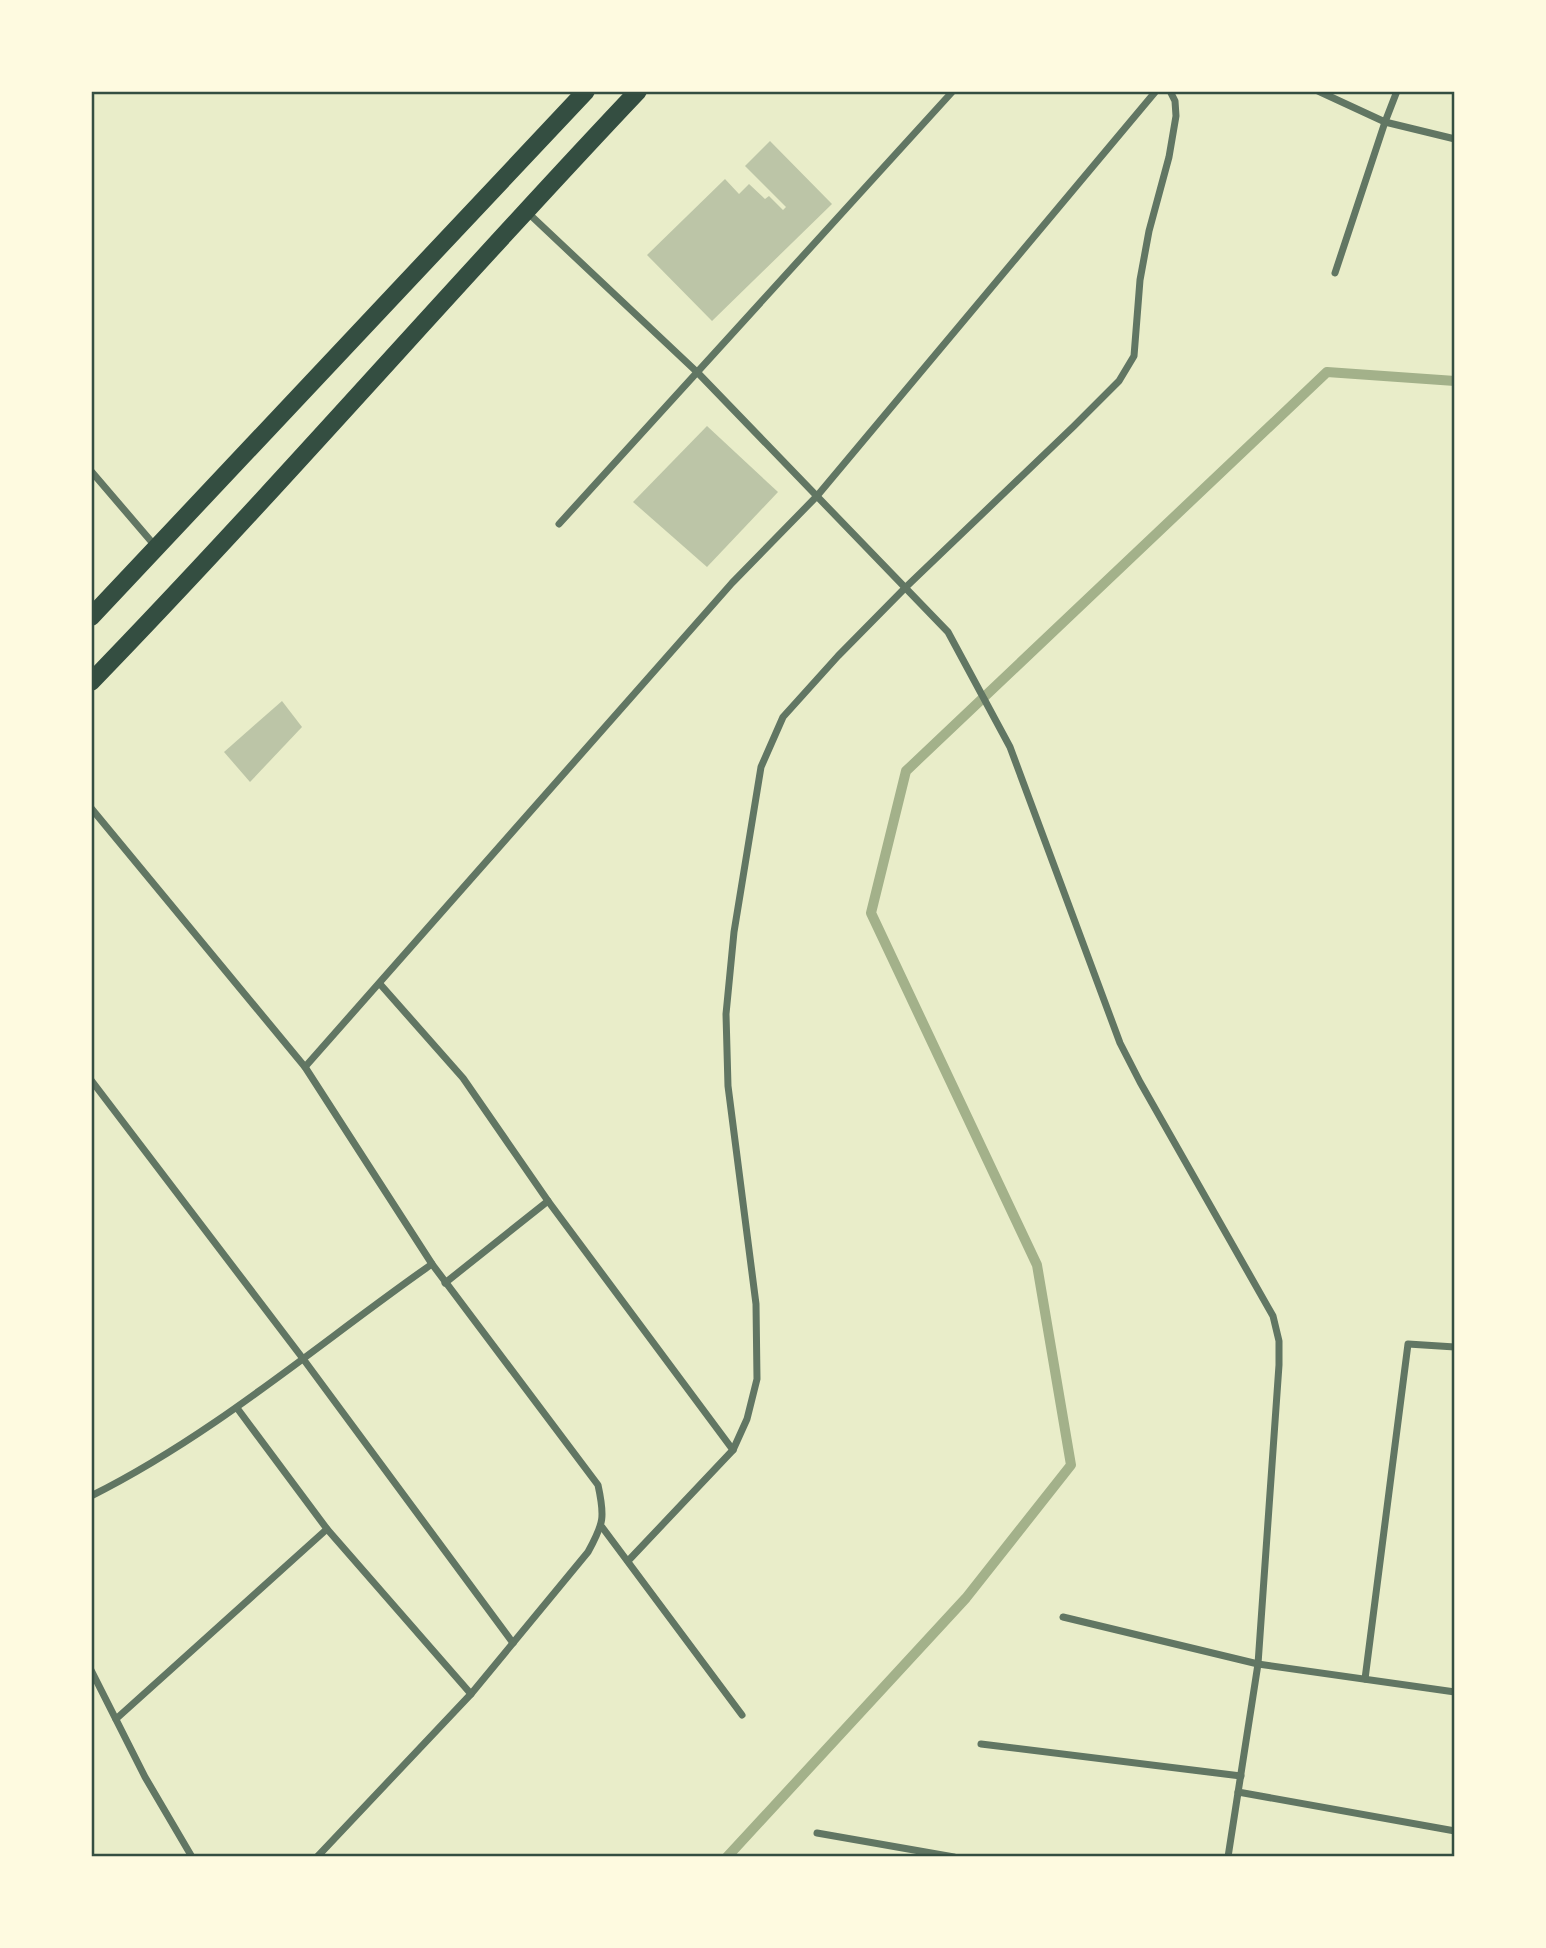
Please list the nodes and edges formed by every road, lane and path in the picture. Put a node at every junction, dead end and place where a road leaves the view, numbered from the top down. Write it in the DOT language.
graph roads {
  1 [pos="586,91"];
  2 [pos="638,91"];
  3 [pos="953,91"];
  4 [pos="1156,91"];
  5 [pos="1170,91"];
  6 [pos="1318,91"];
  7 [pos="1397,91"];
  8 [pos="1385,122"];
  9 [pos="1455,139"];
  10 [pos="525,210"];
  11 [pos="1335,273"];
  12 [pos="698,373"];
  13 [pos="91,471"];
  14 [pos="817,496"];
  15 [pos="559,524"];
  16 [pos="156,548"];
  17 [pos="906,587"];
  18 [pos="91,617"];
  19 [pos="91,682"];
  20 [pos="91,808"];
  21 [pos="380,984"];
  22 [pos="305,1067"];
  23 [pos="91,1080"];
  24 [pos="548,1201"];
  25 [pos="432,1264"];
  26 [pos="445,1283"];
  27 [pos="1455,1347"];
  28 [pos="304,1360"];
  29 [pos="237,1408"];
  30 [pos="733,1450"];
  31 [pos="91,1496"];
  32 [pos="602,1527"];
  33 [pos="327,1529"];
  34 [pos="628,1561"];
  35 [pos="1063,1617"];
  36 [pos="513,1643"];
  37 [pos="1258,1664"];
  38 [pos="91,1670"];
  39 [pos="1365,1679"];
  40 [pos="1455,1692"];
  41 [pos="471,1694"];
  42 [pos="742,1715"];
  43 [pos="116,1719"];
  44 [pos="981,1744"];
  45 [pos="1241,1776"];
  46 [pos="1238,1792"];
  47 [pos="1455,1831"];
  48 [pos="817,1833"];
  49 [pos="907,1853"];
  50 [pos="192,1857"];
  51 [pos="317,1857"];
  52 [pos="954,1857"];
  53 [pos="1228,1857"];
  1 -- 16 [label="main road"];
  2 -- 10 [label="main road"];
  3 -- 12 [label="street"];
  4 -- 14 [label="street"];
  5 -- 17 [label="street"];
  6 -- 8 [label="street"];
  7 -- 8 [label="street"];
  8 -- 9 [label="street"];
  8 -- 11 [label="street"];
  10 -- 12 [label="street"];
  10 -- 19 [label="main road"];
  12 -- 14 [label="street"];
  12 -- 15 [label="street"];
  13 -- 16 [label="street"];
  14 -- 17 [label="street"];
  14 -- 21 [label="street"];
  16 -- 18 [label="main road"];
  17 -- 30 [label="street"];
  17 -- 37 [label="street"];
  20 -- 22 [label="street"];
  21 -- 22 [label="street"];
  21 -- 24 [label="street"];
  22 -- 25 [label="street"];
  23 -- 28 [label="street"];
  24 -- 26 [label="street"];
  24 -- 30 [label="street"];
  25 -- 26 [label="street"];
  25 -- 28 [label="street"];
  26 -- 32 [label="street"];
  27 -- 39 [label="street"];
  28 -- 29 [label="street"];
  28 -- 36 [label="street"];
  29 -- 31 [label="street"];
  29 -- 33 [label="street"];
  30 -- 34 [label="street"];
  32 -- 34 [label="street"];
  32 -- 36 [label="street"];
  33 -- 41 [label="street"];
  33 -- 43 [label="street"];
  34 -- 42 [label="street"];
  35 -- 37 [label="street"];
  36 -- 41 [label="street"];
  37 -- 39 [label="street"];
  37 -- 45 [label="street"];
  38 -- 43 [label="street"];
  39 -- 40 [label="street"];
  41 -- 51 [label="street"];
  43 -- 50 [label="street"];
  44 -- 45 [label="street"];
  45 -- 46 [label="street"];
  46 -- 47 [label="street"];
  46 -- 53 [label="street"];
  48 -- 49 [label="street"];
  49 -- 52 [label="street"];
}
